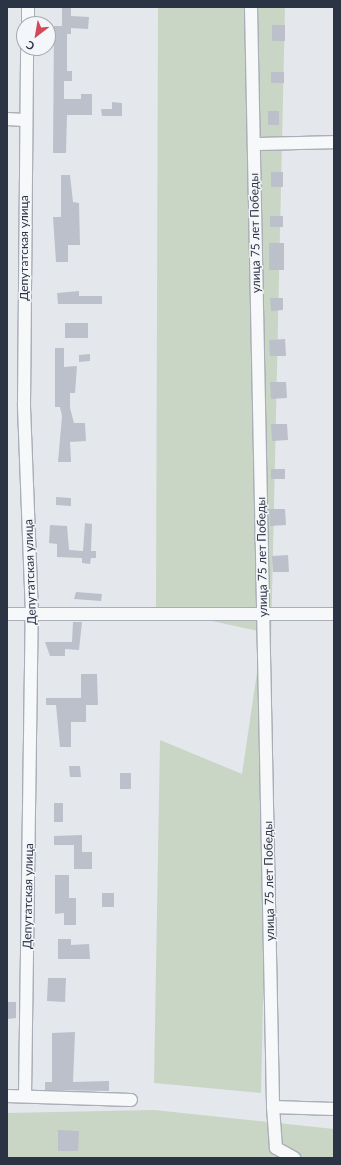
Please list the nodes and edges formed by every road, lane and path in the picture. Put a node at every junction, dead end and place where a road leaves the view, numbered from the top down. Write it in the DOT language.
graph roads {
  1 [pos="251,7"];
  2 [pos="27,56"];
  3 [pos="7,119"];
  4 [pos="24,120"];
  5 [pos="334,142"];
  6 [pos="254,144"];
  7 [pos="263,613"];
  8 [pos="7,614"];
  9 [pos="334,614"];
  10 [pos="32,615"];
  11 [pos="7,1096"];
  12 [pos="25,1096"];
  13 [pos="131,1100"];
  14 [pos="273,1106"];
  15 [pos="334,1109"];
  16 [pos="294,1158"];
  1 -- 6 [label="street, улица 75 лет Победы"];
  2 -- 4 [label="street, Депутатская улица"];
  3 -- 4 [label="street"];
  4 -- 10 [label="street, Депутатская улица"];
  5 -- 6 [label="street"];
  6 -- 7 [label="street, улица 75 лет Победы"];
  7 -- 9 [label="street"];
  7 -- 10 [label="street"];
  7 -- 14 [label="street, улица 75 лет Победы"];
  8 -- 10 [label="street"];
  10 -- 12 [label="street, Депутатская улица"];
  11 -- 12 [label="street"];
  12 -- 13 [label="street"];
  14 -- 15 [label="street"];
  14 -- 16 [label="street, улица 75 лет Победы"];
}
